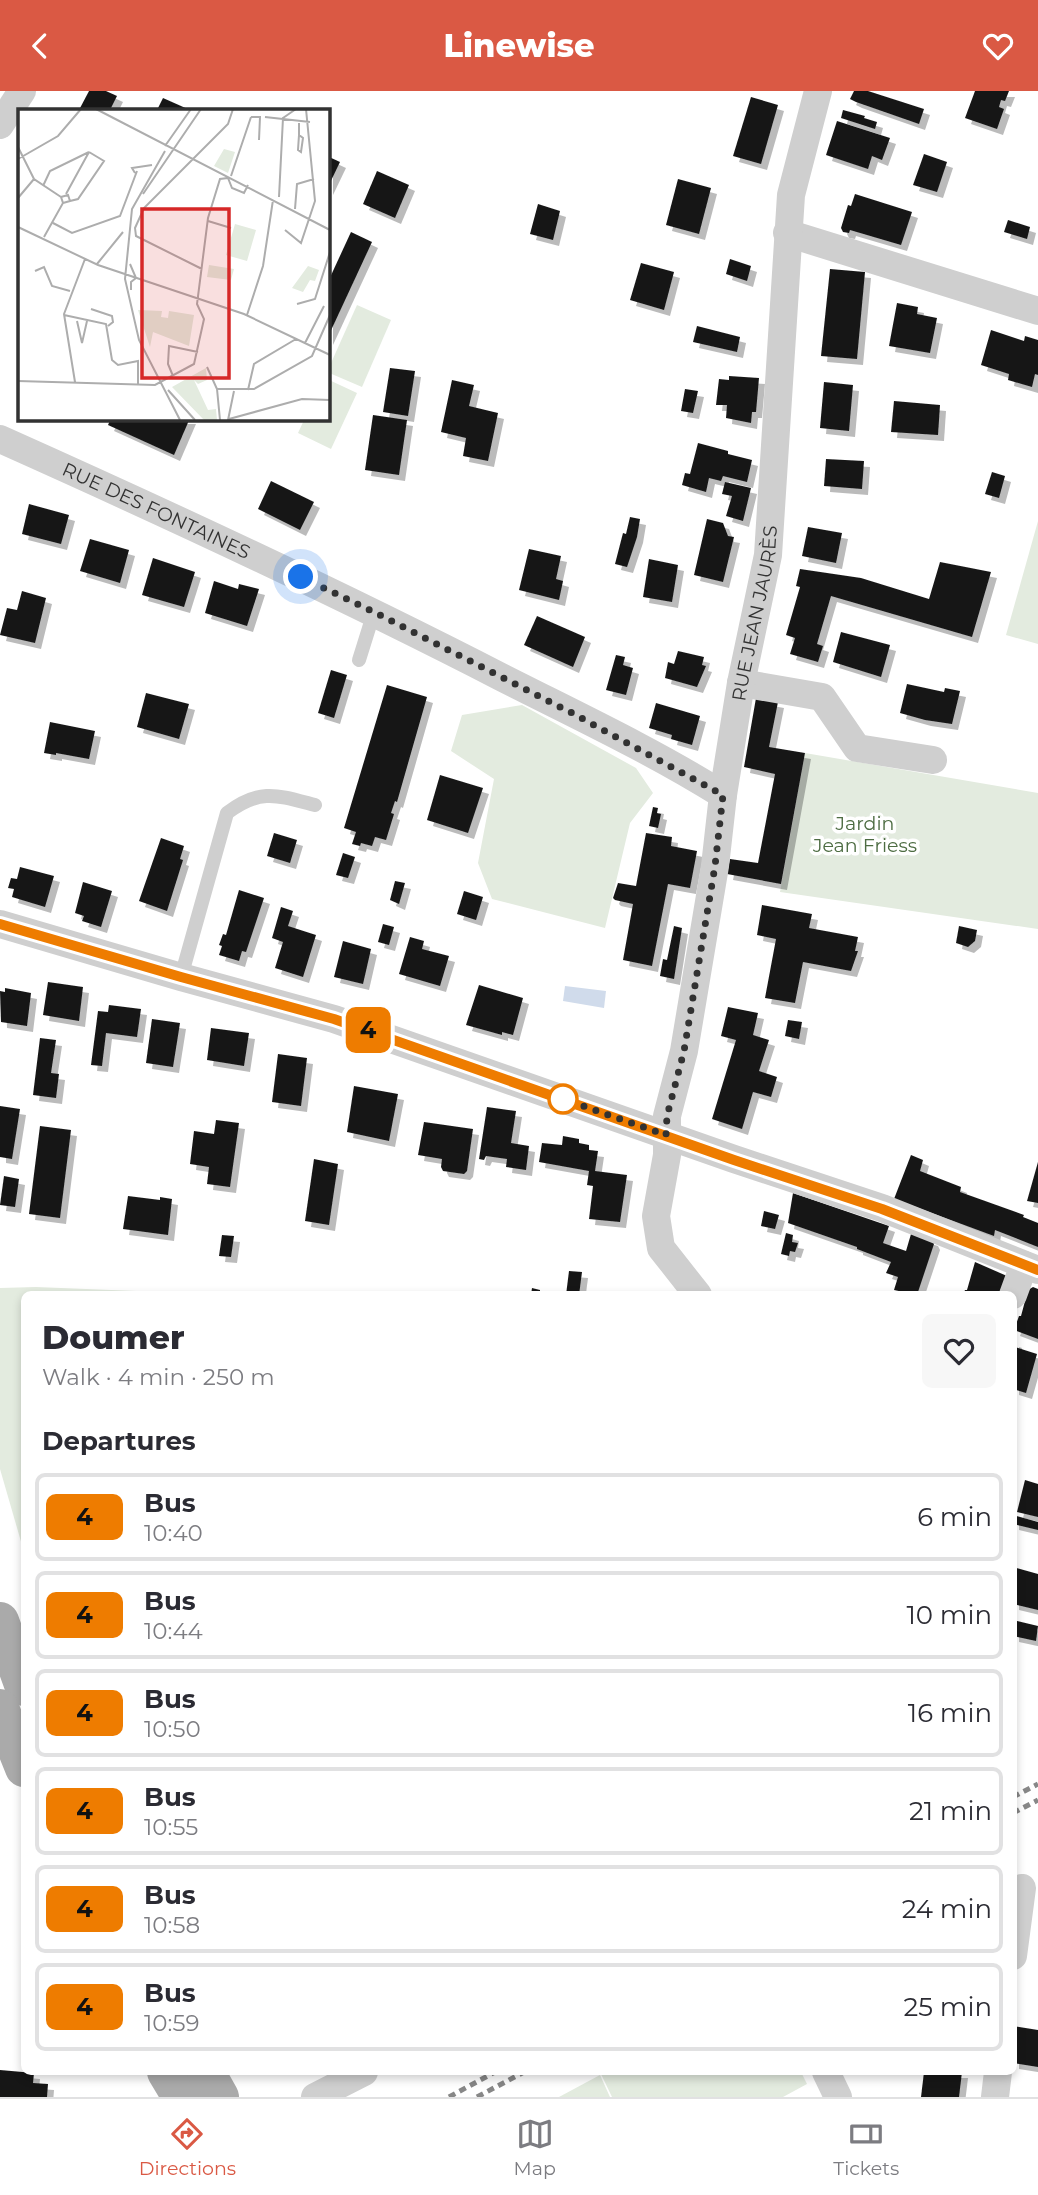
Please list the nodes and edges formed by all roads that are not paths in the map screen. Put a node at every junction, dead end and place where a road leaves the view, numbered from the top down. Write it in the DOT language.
graph roads {
  1 [pos="22,91"];
  2 [pos="818,91"];
  3 [pos="0,125"];
  4 [pos="787,233"];
  5 [pos="1038,311"];
  6 [pos="0,439"];
  7 [pos="374,612"];
  8 [pos="359,660"];
  9 [pos="741,683"];
  10 [pos="933,760"];
  11 [pos="723,795"];
  12 [pos="315,805"];
  13 [pos="0,924"];
  14 [pos="181,977"];
  15 [pos="666,1135"];
  16 [pos="1031,1268"];
  17 [pos="695,1291"];
  18 [pos="1016,1291"];
  19 [pos="0,1621"];
  20 [pos="21,1679"];
  21 [pos="0,1708"];
  22 [pos="21,1760"];
  23 [pos="1022,1888"];
  24 [pos="1017,1926"];
  25 [pos="168,2075"];
  26 [pos="208,2075"];
  27 [pos="358,2075"];
  28 [pos="827,2075"];
  29 [pos="998,2075"];
  30 [pos="181,2097"];
  31 [pos="220,2097"];
  32 [pos="315,2097"];
  33 [pos="838,2097"];
  34 [pos="995,2097"];
  1 -- 3 [label="street"];
  2 -- 4 [label="street, RUE JEAN JAURÈS"];
  4 -- 5 [label="street"];
  4 -- 9 [label="street, RUE JEAN JAURÈS"];
  6 -- 7 [label="street, RUE DES FONTAINES"];
  7 -- 8 [label="lane"];
  7 -- 11 [label="street, RUE DES FONTAINES"];
  9 -- 10 [label="street"];
  9 -- 11 [label="street, RUE JEAN JAURÈS"];
  11 -- 15 [label="street, RUE JEAN JAURÈS"];
  12 -- 14 [label="lane"];
  13 -- 14 [label="street"];
  14 -- 15 [label="street"];
  15 -- 16 [label="street"];
  15 -- 17 [label="street, RUE JEAN JAURÈS"];
  16 -- 18 [label="street"];
  19 -- 20 [label="main road"];
  21 -- 22 [label="main road"];
  23 -- 24 [label="street"];
  25 -- 30 [label="main road"];
  26 -- 31 [label="main road"];
  27 -- 32 [label="street"];
  28 -- 33 [label="street"];
  29 -- 34 [label="street"];
}
